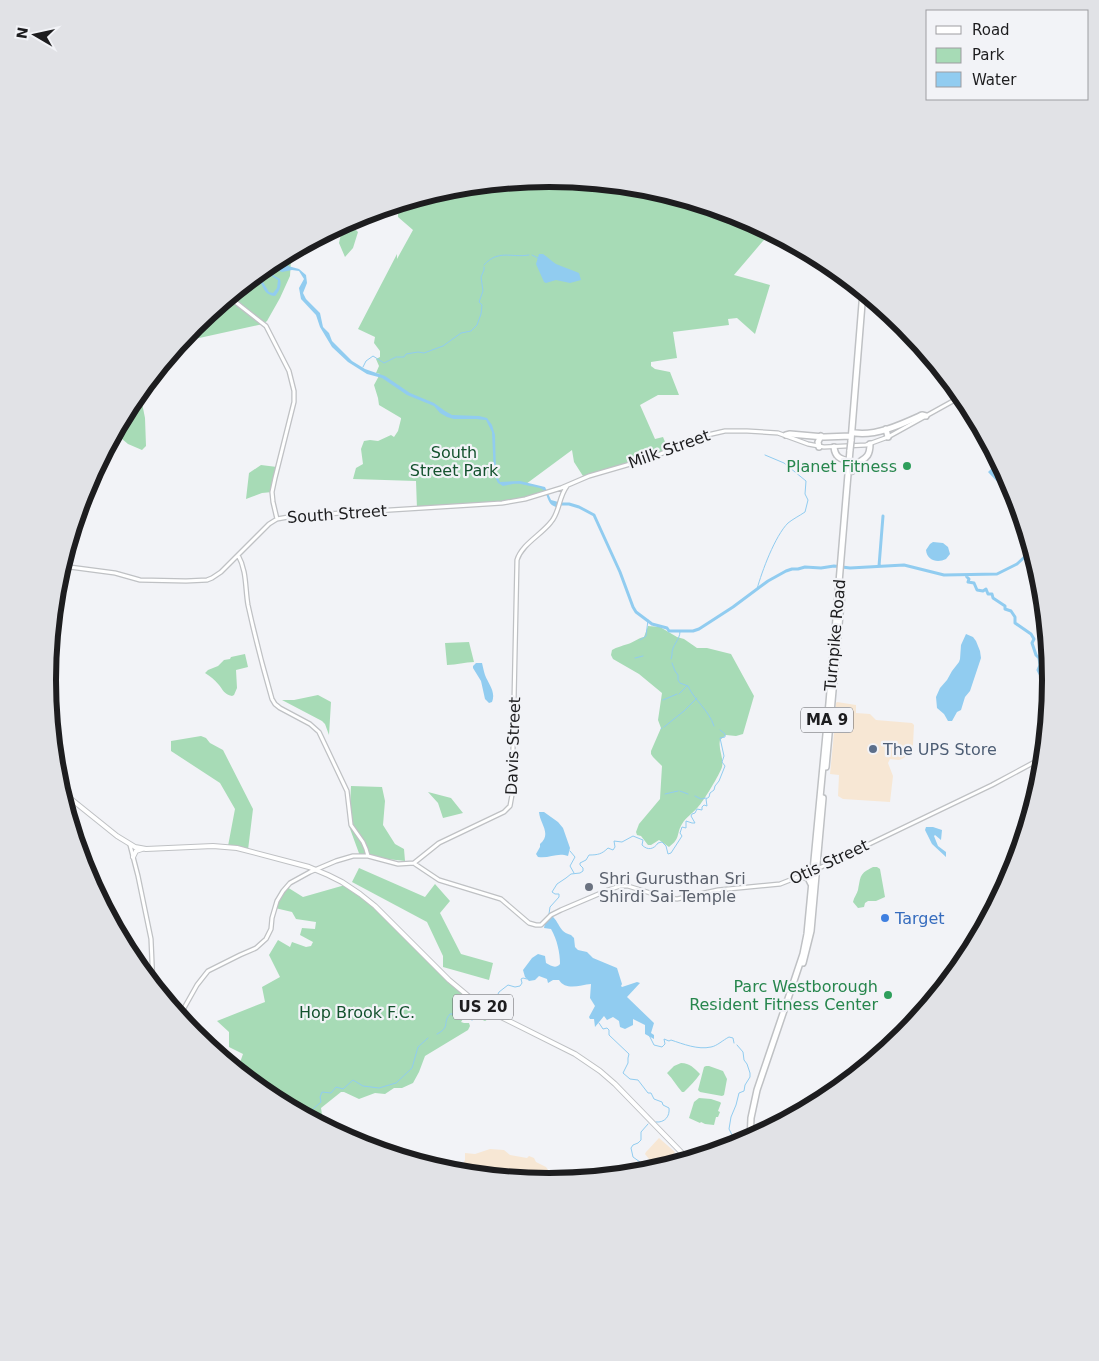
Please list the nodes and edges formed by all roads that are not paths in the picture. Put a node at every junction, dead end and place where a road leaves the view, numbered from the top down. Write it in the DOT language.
graph roads {
  1 [pos="863,300"];
  2 [pos="235,301"];
  3 [pos="955,400"];
  4 [pos="926,416"];
  5 [pos="886,429"];
  6 [pos="786,435"];
  7 [pos="821,436"];
  8 [pos="888,437"];
  9 [pos="853,438"];
  10 [pos="870,444"];
  11 [pos="819,447"];
  12 [pos="834,447"];
  13 [pos="851,454"];
  14 [pos="861,461"];
  15 [pos="852,471"];
  16 [pos="567,485"];
  17 [pos="562,489"];
  18 [pos="277,519"];
  19 [pos="238,555"];
  20 [pos="70,567"];
  21 [pos="842,567"];
  22 [pos="832,710"];
  23 [pos="840,721"];
  24 [pos="1036,762"];
  25 [pos="71,799"];
  26 [pos="130,845"];
  27 [pos="142,849"];
  28 [pos="368,856"];
  29 [pos="133,857"];
  30 [pos="818,857"];
  31 [pos="414,863"];
  32 [pos="826,864"];
  33 [pos="306,866"];
  34 [pos="325,866"];
  35 [pos="316,870"];
  36 [pos="815,870"];
  37 [pos="307,874"];
  38 [pos="328,875"];
  39 [pos="801,876"];
  40 [pos="812,888"];
  41 [pos="153,974"];
  42 [pos="797,978"];
  43 [pos="183,1010"];
  44 [pos="752,1130"];
  45 [pos="750,1131"];
  46 [pos="684,1155"];
  1 -- 9 [label="highway, Turnpike Road / MA 9"];
  2 -- 18 [label="street"];
  3 -- 4 [label="street, Milk Street"];
  4 -- 5 [label="highway"];
  4 -- 8 [label="street, Milk Street"];
  5 -- 8 [label="highway"];
  5 -- 9 [label="highway"];
  6 -- 7 [label="highway"];
  6 -- 11 [label="street, Milk Street"];
  6 -- 16 [label="street, Milk Street"];
  7 -- 9 [label="highway"];
  7 -- 11 [label="highway"];
  8 -- 10 [label="street, Milk Street"];
  9 -- 13 [label="highway, Turnpike Road / MA 9, bridge"];
  10 -- 12 [label="street, Milk Street"];
  10 -- 14 [label="highway"];
  11 -- 12 [label="street, Milk Street"];
  12 -- 13 [label="highway"];
  13 -- 14 [label="highway"];
  13 -- 15 [label="highway, Turnpike Road / MA 9"];
  13 -- 21 [label="highway, Turnpike Road / MA 9"];
  14 -- 15 [label="highway"];
  15 -- 21 [label="highway, Turnpike Road / MA 9"];
  16 -- 17 [label="street, Davis Street"];
  17 -- 18 [label="street, South Street"];
  17 -- 31 [label="street, Davis Street"];
  18 -- 19 [label="street, South Street"];
  19 -- 20 [label="street, South Street"];
  19 -- 28 [label="street"];
  21 -- 22 [label="highway, Turnpike Road / MA 9"];
  21 -- 36 [label="highway, Turnpike Road / MA 9"];
  22 -- 23 [label="highway"];
  22 -- 30 [label="highway, Turnpike Road / MA 9"];
  24 -- 32 [label="street, Otis Street"];
  25 -- 26 [label="main road, US 20"];
  26 -- 27 [label="main road, US 20"];
  26 -- 29 [label="street"];
  27 -- 29 [label="main road"];
  27 -- 33 [label="main road, US 20"];
  28 -- 31 [label="street"];
  28 -- 34 [label="street"];
  29 -- 41 [label="street"];
  30 -- 32 [label="highway"];
  30 -- 36 [label="highway, Turnpike Road / MA 9"];
  31 -- 39 [label="street, Otis Street"];
  32 -- 36 [label="street, Otis Street"];
  33 -- 35 [label="main road, US 20"];
  33 -- 37 [label="street"];
  34 -- 35 [label="street"];
  34 -- 38 [label="street"];
  35 -- 37 [label="street"];
  35 -- 38 [label="main road, US 20"];
  36 -- 39 [label="street, Otis Street"];
  36 -- 40 [label="highway, Turnpike Road / MA 9"];
  36 -- 42 [label="highway, Turnpike Road / MA 9"];
  37 -- 43 [label="street"];
  38 -- 46 [label="main road, US 20"];
  39 -- 40 [label="highway"];
  40 -- 42 [label="highway, Turnpike Road / MA 9"];
  42 -- 44 [label="highway, MA 9"];
  42 -- 45 [label="highway, MA 9"];
}
